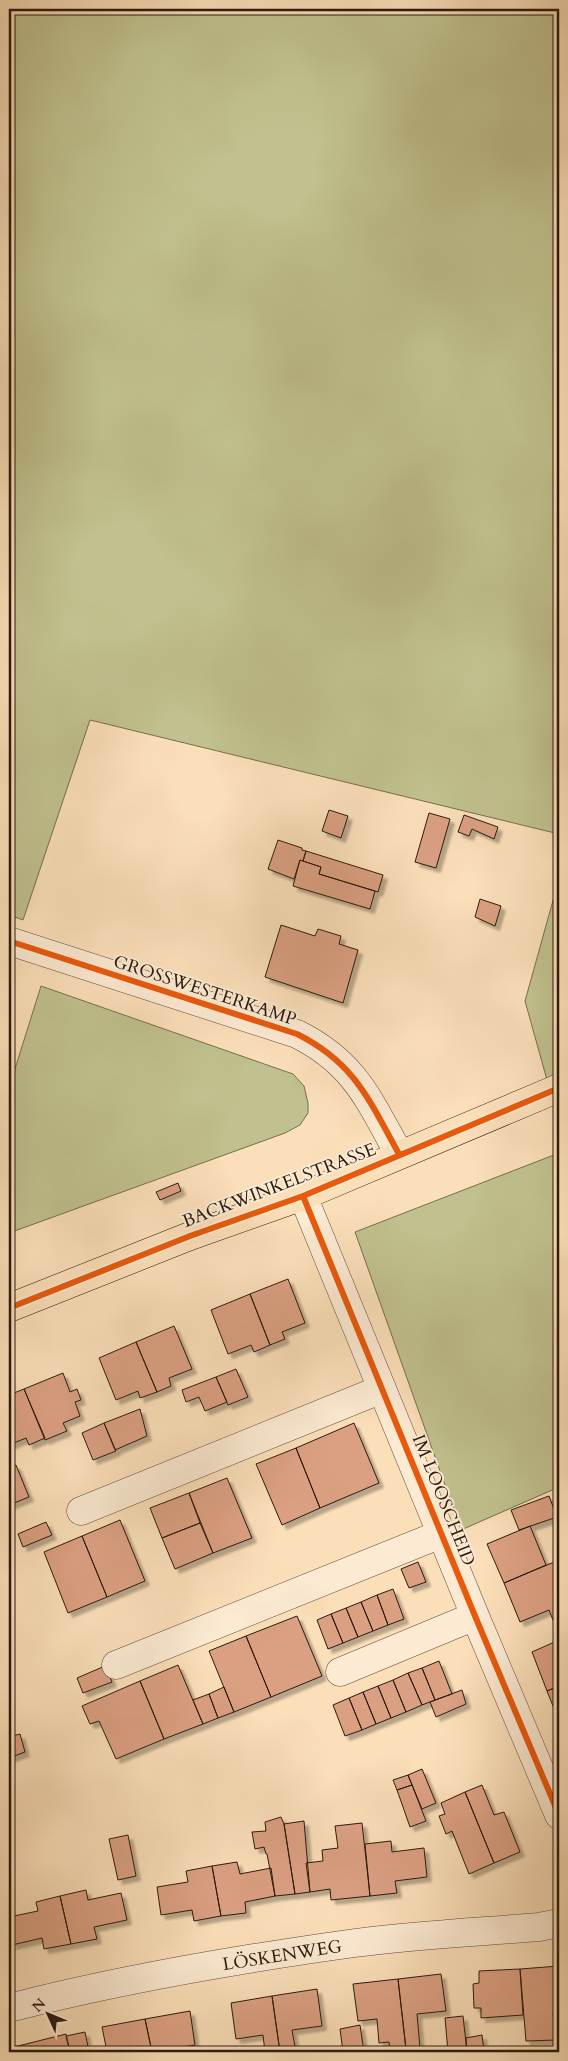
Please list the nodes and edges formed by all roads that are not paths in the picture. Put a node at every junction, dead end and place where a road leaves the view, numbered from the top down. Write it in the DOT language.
graph roads {
  1 [pos="9,941"];
  2 [pos="559,1088"];
  3 [pos="399,1154"];
  4 [pos="303,1196"];
  5 [pos="9,1308"];
  6 [pos="382,1389"];
  7 [pos="81,1511"];
  8 [pos="442,1534"];
  9 [pos="475,1616"];
  10 [pos="116,1665"];
  11 [pos="340,1672"];
  12 [pos="559,1815"];
  13 [pos="559,1922"];
  14 [pos="9,2008"];
  1 -- 3 [label="street, GROSSWESTERKAMP"];
  2 -- 3 [label="main road, BACKWINKELSTRASSE"];
  3 -- 4 [label="main road, BACKWINKELSTRASSE"];
  4 -- 5 [label="main road, BACKWINKELSTRASSE"];
  4 -- 6 [label="street, IM LOOSCHEID"];
  6 -- 7 [label="street"];
  6 -- 8 [label="street, IM LOOSCHEID"];
  8 -- 9 [label="street, IM LOOSCHEID"];
  8 -- 10 [label="street"];
  9 -- 11 [label="street"];
  9 -- 12 [label="street, IM LOOSCHEID"];
  13 -- 14 [label="street, LÖSKENWEG"];
}
